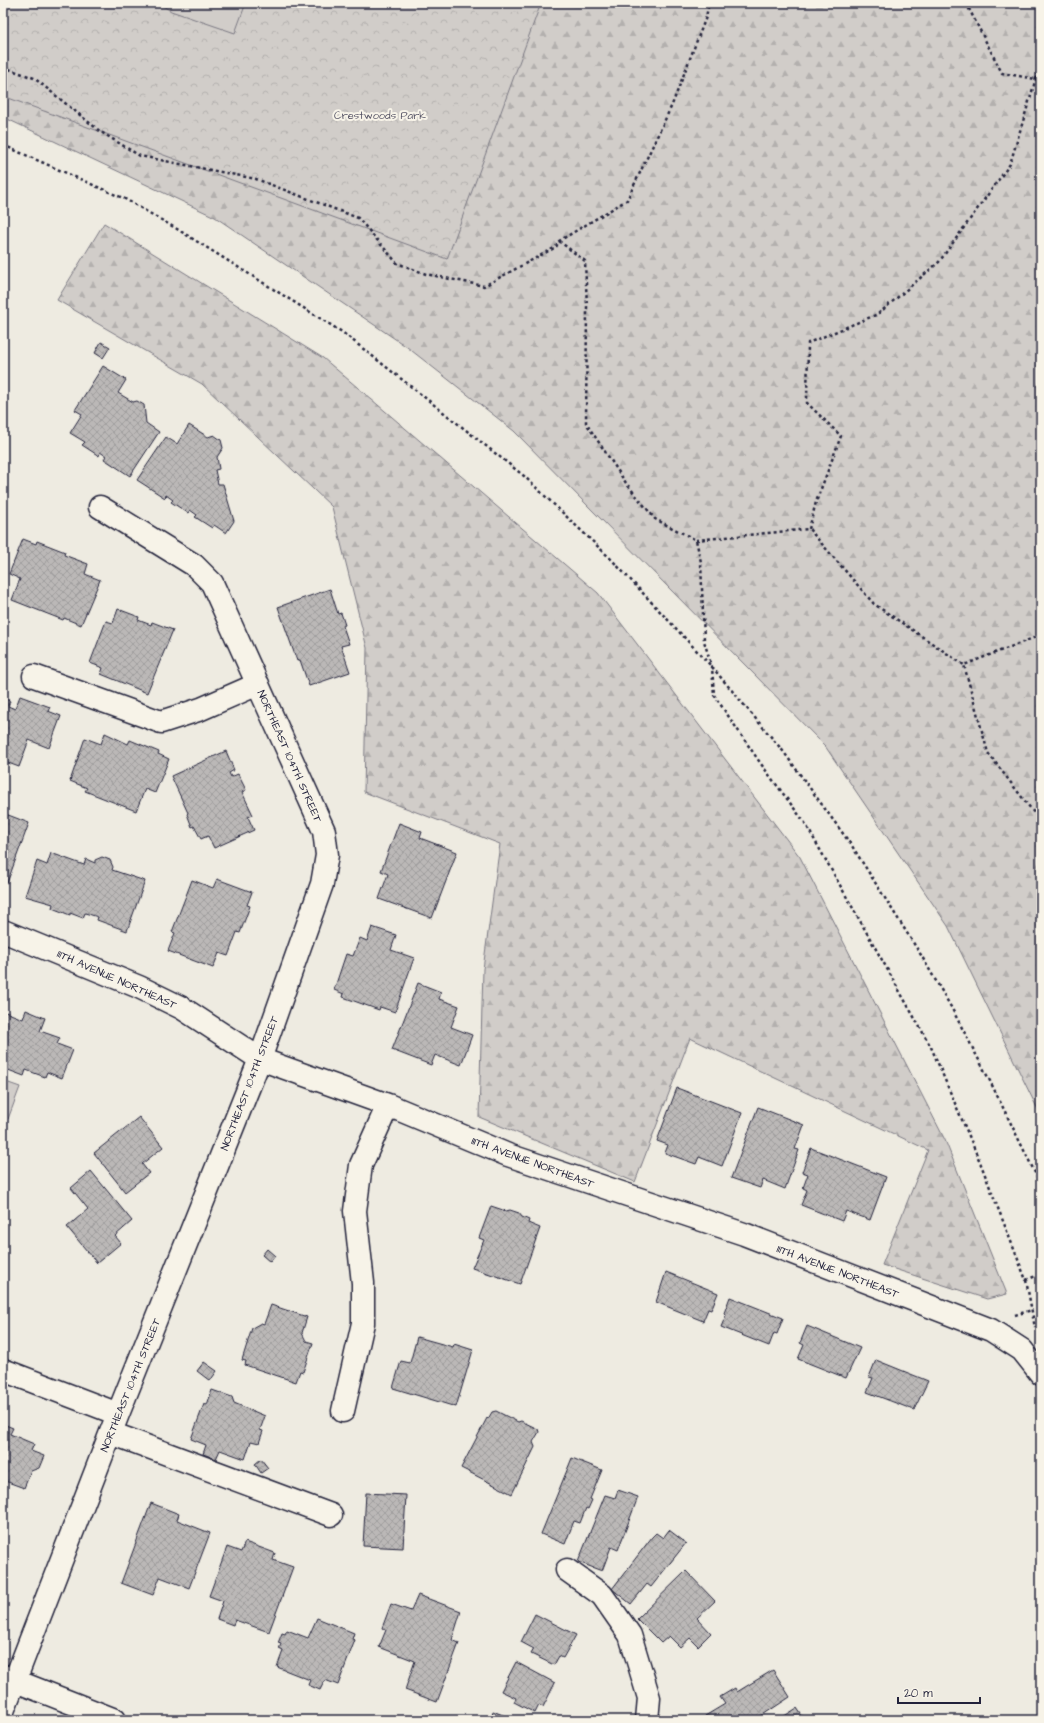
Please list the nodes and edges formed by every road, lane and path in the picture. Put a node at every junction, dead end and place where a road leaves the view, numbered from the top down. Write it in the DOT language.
graph roads {
  1 [pos="709,3"];
  2 [pos="966,3"];
  3 [pos="1041,62"];
  4 [pos="3,67"];
  5 [pos="1041,75"];
  6 [pos="1035,79"];
  7 [pos="3,145"];
  8 [pos="559,241"];
  9 [pos="100,507"];
  10 [pos="809,529"];
  11 [pos="696,540"];
  12 [pos="1041,635"];
  13 [pos="964,665"];
  14 [pos="712,667"];
  15 [pos="34,676"];
  16 [pos="258,684"];
  17 [pos="1041,822"];
  18 [pos="3,931"];
  19 [pos="260,1059"];
  20 [pos="388,1106"];
  21 [pos="1041,1185"];
  22 [pos="1041,1274"];
  23 [pos="1026,1280"];
  24 [pos="1032,1310"];
  25 [pos="1012,1316"];
  26 [pos="1036,1332"];
  27 [pos="3,1370"];
  28 [pos="1041,1374"];
  29 [pos="343,1411"];
  30 [pos="114,1423"];
  31 [pos="331,1515"];
  32 [pos="567,1570"];
  33 [pos="9,1678"];
  34 [pos="3,1711"];
  35 [pos="115,1720"];
  36 [pos="647,1720"];
  1 -- 8 [label="path"];
  2 -- 6 [label="path"];
  3 -- 6 [label="path"];
  4 -- 8 [label="path"];
  5 -- 6 [label="path"];
  6 -- 10 [label="path"];
  7 -- 14 [label="path"];
  8 -- 11 [label="path"];
  9 -- 16 [label="street, NORTHEAST 104TH STREET"];
  10 -- 11 [label="path"];
  10 -- 13 [label="path"];
  11 -- 14 [label="path"];
  12 -- 13 [label="path"];
  13 -- 17 [label="path"];
  14 -- 21 [label="path"];
  14 -- 23 [label="path"];
  15 -- 16 [label="street"];
  16 -- 19 [label="street, NORTHEAST 104TH STREET"];
  18 -- 19 [label="street, 111TH AVENUE NORTHEAST"];
  19 -- 20 [label="street, 111TH AVENUE NORTHEAST"];
  19 -- 30 [label="street, NORTHEAST 104TH STREET"];
  20 -- 28 [label="street, 111TH AVENUE NORTHEAST"];
  20 -- 29 [label="street"];
  22 -- 23 [label="path"];
  23 -- 24 [label="path"];
  24 -- 25 [label="path"];
  24 -- 26 [label="path"];
  27 -- 30 [label="street"];
  30 -- 31 [label="street"];
  30 -- 33 [label="street, NORTHEAST 104TH STREET"];
  32 -- 36 [label="street"];
  33 -- 34 [label="street, NORTHEAST 104TH STREET"];
  33 -- 35 [label="street"];
}
